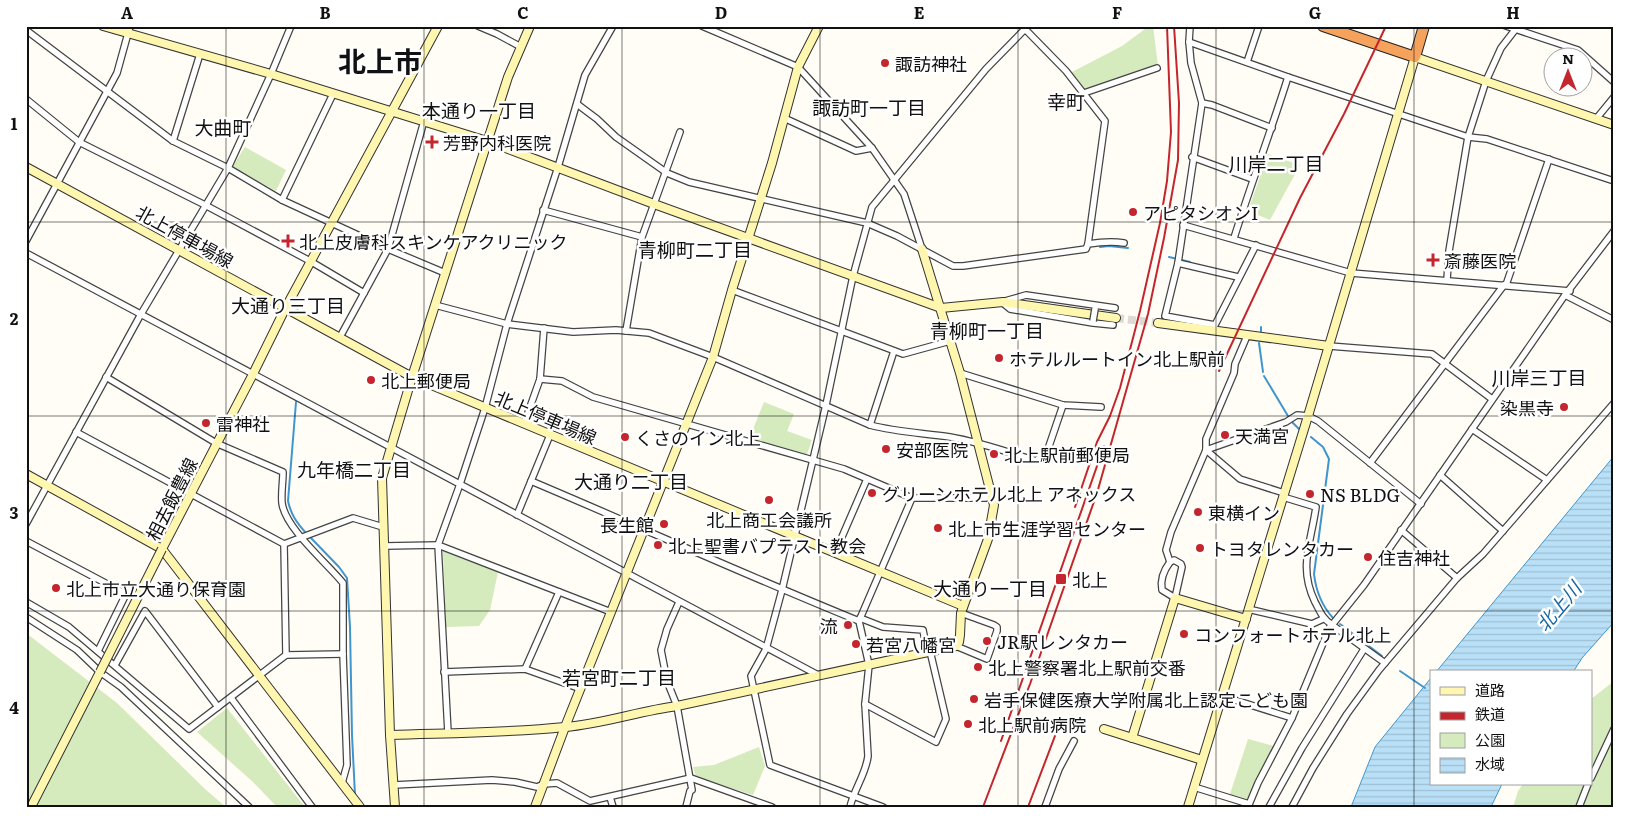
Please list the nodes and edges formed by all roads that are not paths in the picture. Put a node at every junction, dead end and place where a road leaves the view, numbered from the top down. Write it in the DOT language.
graph roads {
  1 [pos="103,26"];
  2 [pos="291,26"];
  3 [pos="438,26"];
  4 [pos="478,26"];
  5 [pos="530,26"];
  6 [pos="613,26"];
  7 [pos="702,26"];
  8 [pos="1190,26"];
  9 [pos="1259,26"];
  10 [pos="1323,26"];
  11 [pos="1424,26"];
  12 [pos="1506,26"];
  13 [pos="818,27"];
  14 [pos="1025,27"];
  15 [pos="1517,28"];
  16 [pos="1340,29"];
  17 [pos="26,30"];
  18 [pos="129,30"];
  19 [pos="1189,42"];
  20 [pos="521,47"];
  21 [pos="200,54"];
  22 [pos="1415,57"];
  23 [pos="1247,62"];
  24 [pos="798,67"];
  25 [pos="1157,68"];
  26 [pos="271,74"];
  27 [pos="1288,77"];
  28 [pos="1486,81"];
  29 [pos="1614,82"];
  30 [pos="108,90"];
  31 [pos="1084,93"];
  32 [pos="333,94"];
  33 [pos="1614,97"];
  34 [pos="26,100"];
  35 [pos="1202,103"];
  36 [pos="577,104"];
  37 [pos="391,111"];
  38 [pos="1399,114"];
  39 [pos="784,118"];
  40 [pos="1596,119"];
  41 [pos="424,121"];
  42 [pos="1614,125"];
  43 [pos="1272,128"];
  44 [pos="680,132"];
  45 [pos="1468,137"];
  46 [pos="173,141"];
  47 [pos="487,141"];
  48 [pos="79,142"];
  49 [pos="872,148"];
  50 [pos="1192,157"];
  51 [pos="1549,159"];
  52 [pos="26,167"];
  53 [pos="558,167"];
  54 [pos="228,168"];
  55 [pos="666,173"];
  56 [pos="1252,179"];
  57 [pos="1614,180"];
  58 [pos="894,182"];
  59 [pos="57,184"];
  60 [pos="282,200"];
  61 [pos="761,200"];
  62 [pos="654,204"];
  63 [pos="205,205"];
  64 [pos="543,210"];
  65 [pos="330,222"];
  66 [pos="867,223"];
  67 [pos="1184,225"];
  68 [pos="1614,231"];
  69 [pos="642,237"];
  70 [pos="749,238"];
  71 [pos="1234,238"];
  72 [pos="26,241"];
  73 [pos="1124,243"];
  74 [pos="1088,244"];
  75 [pos="1256,245"];
  76 [pos="179,249"];
  77 [pos="388,249"];
  78 [pos="922,249"];
  79 [pos="26,253"];
  80 [pos="310,261"];
  81 [pos="1178,263"];
  82 [pos="446,273"];
  83 [pos="1351,273"];
  84 [pos="853,276"];
  85 [pos="1238,277"];
  86 [pos="1447,280"];
  87 [pos="1505,285"];
  88 [pos="732,290"];
  89 [pos="364,293"];
  90 [pos="1568,293"];
  91 [pos="1003,302"];
  92 [pos="435,305"];
  93 [pos="1095,307"];
  94 [pos="941,308"];
  95 [pos="1115,308"];
  96 [pos="285,309"];
  97 [pos="141,314"];
  98 [pos="1614,320"];
  99 [pos="1093,322"];
  100 [pos="1114,322"];
  101 [pos="1158,323"];
  102 [pos="507,324"];
  103 [pos="544,328"];
  104 [pos="626,331"];
  105 [pos="841,331"];
  106 [pos="1247,336"];
  107 [pos="340,337"];
  108 [pos="950,341"];
  109 [pos="1329,346"];
  110 [pos="894,351"];
  111 [pos="713,357"];
  112 [pos="1446,364"];
  113 [pos="960,373"];
  114 [pos="253,374"];
  115 [pos="106,377"];
  116 [pos="412,377"];
  117 [pos="540,379"];
  118 [pos="1492,399"];
  119 [pos="1614,403"];
  120 [pos="826,405"];
  121 [pos="1063,406"];
  122 [pos="1101,407"];
  123 [pos="485,408"];
  124 [pos="1308,416"];
  125 [pos="524,424"];
  126 [pos="687,424"];
  127 [pos="870,425"];
  128 [pos="1472,429"];
  129 [pos="76,432"];
  130 [pos="550,435"];
  131 [pos="977,442"];
  132 [pos="216,443"];
  133 [pos="390,449"];
  134 [pos="1206,450"];
  135 [pos="812,461"];
  136 [pos="1370,463"];
  137 [pos="26,474"];
  138 [pos="1440,475"];
  139 [pos="867,479"];
  140 [pos="1547,480"];
  141 [pos="531,481"];
  142 [pos="664,482"];
  143 [pos="460,484"];
  144 [pos="49,486"];
  145 [pos="191,494"];
  146 [pos="1284,495"];
  147 [pos="992,496"];
  148 [pos="912,498"];
  149 [pos="1421,504"];
  150 [pos="517,515"];
  151 [pos="26,524"];
  152 [pos="383,527"];
  153 [pos="644,528"];
  154 [pos="1401,530"];
  155 [pos="1504,530"];
  156 [pos="795,536"];
  157 [pos="302,538"];
  158 [pos="26,541"];
  159 [pos="284,544"];
  160 [pos="385,546"];
  161 [pos="438,546"];
  162 [pos="162,549"];
  163 [pos="835,553"];
  164 [pos="1170,562"];
  165 [pos="880,572"];
  166 [pos="627,574"];
  167 [pos="1457,578"];
  168 [pos="782,590"];
  169 [pos="559,592"];
  170 [pos="1175,598"];
  171 [pos="26,602"];
  172 [pos="679,602"];
  173 [pos="962,609"];
  174 [pos="1248,609"];
  175 [pos="611,612"];
  176 [pos="26,617"];
  177 [pos="1323,618"];
  178 [pos="1246,619"];
  179 [pos="859,620"];
  180 [pos="956,646"];
  181 [pos="766,649"];
  182 [pos="1364,649"];
  183 [pos="98,651"];
  184 [pos="929,651"];
  185 [pos="343,654"];
  186 [pos="286,655"];
  187 [pos="1385,663"];
  188 [pos="115,665"];
  189 [pos="869,665"];
  190 [pos="525,670"];
  191 [pos="100,672"];
  192 [pos="444,672"];
  193 [pos="818,675"];
  194 [pos="260,676"];
  195 [pos="581,689"];
  196 [pos="753,689"];
  197 [pos="1222,696"];
  198 [pos="231,698"];
  199 [pos="865,704"];
  200 [pos="677,706"];
  201 [pos="218,707"];
  202 [pos="1292,718"];
  203 [pos="565,727"];
  204 [pos="1104,729"];
  205 [pos="1614,729"];
  206 [pos="448,733"];
  207 [pos="390,735"];
  208 [pos="1132,738"];
  209 [pos="1074,741"];
  210 [pos="1202,760"];
  211 [pos="1592,776"];
  212 [pos="691,778"];
  213 [pos="342,783"];
  214 [pos="544,784"];
  215 [pos="394,785"];
  216 [pos="1587,786"];
  217 [pos="1194,788"];
  218 [pos="853,796"];
  219 [pos="610,797"];
  220 [pos="395,804"];
  221 [pos="591,804"];
  222 [pos="1248,806"];
  223 [pos="31,807"];
  224 [pos="248,807"];
  225 [pos="312,807"];
  226 [pos="360,807"];
  227 [pos="388,807"];
  228 [pos="535,807"];
  229 [pos="613,807"];
  230 [pos="686,807"];
  231 [pos="772,807"];
  232 [pos="850,807"];
  233 [pos="883,807"];
  234 [pos="1046,807"];
  235 [pos="1188,807"];
  236 [pos="1269,807"];
  237 [pos="1292,807"];
  238 [pos="1579,807"];
  1 -- 18 [label="street"];
  2 -- 26 [label="street"];
  3 -- 37 [label="street, 相去飯豊線"];
  4 -- 20 [label="street"];
  5 -- 20 [label="street"];
  6 -- 36 [label="street"];
  7 -- 24 [label="street"];
  8 -- 19 [label="street"];
  9 -- 23 [label="street"];
  10 -- 16 [label="highway"];
  11 -- 22 [label="highway"];
  12 -- 15 [label="street"];
  13 -- 24 [label="street"];
  14 -- 31 [label="street"];
  14 -- 58 [label="street"];
  15 -- 28 [label="street"];
  15 -- 29 [label="street"];
  16 -- 22 [label="highway"];
  17 -- 30 [label="street"];
  18 -- 21 [label="street"];
  18 -- 30 [label="street"];
  19 -- 23 [label="street"];
  19 -- 35 [label="street"];
  20 -- 47 [label="street"];
  21 -- 26 [label="street"];
  21 -- 46 [label="street"];
  22 -- 28 [label="street"];
  22 -- 38 [label="street"];
  23 -- 27 [label="street"];
  24 -- 39 [label="street"];
  24 -- 49 [label="street"];
  25 -- 31 [label="street"];
  26 -- 32 [label="street"];
  26 -- 54 [label="street"];
  27 -- 38 [label="street"];
  27 -- 43 [label="street"];
  28 -- 40 [label="street"];
  28 -- 45 [label="street"];
  30 -- 46 [label="street"];
  30 -- 48 [label="street"];
  31 -- 74 [label="street"];
  32 -- 37 [label="street"];
  32 -- 60 [label="street"];
  33 -- 40 [label="street"];
  34 -- 48 [label="street"];
  35 -- 43 [label="street"];
  35 -- 50 [label="street"];
  36 -- 53 [label="street"];
  36 -- 55 [label="street"];
  37 -- 41 [label="street"];
  37 -- 65 [label="street, 相去飯豊線"];
  38 -- 45 [label="street"];
  38 -- 83 [label="street"];
  39 -- 49 [label="street"];
  39 -- 61 [label="street"];
  40 -- 42 [label="street"];
  41 -- 47 [label="street"];
  41 -- 77 [label="street"];
  43 -- 56 [label="street"];
  44 -- 55 [label="street"];
  45 -- 51 [label="street"];
  45 -- 86 [label="street"];
  46 -- 54 [label="street"];
  47 -- 53 [label="street"];
  47 -- 82 [label="street"];
  48 -- 59 [label="street"];
  48 -- 63 [label="street"];
  49 -- 58 [label="street"];
  50 -- 56 [label="street"];
  50 -- 67 [label="street"];
  51 -- 57 [label="street"];
  51 -- 87 [label="street"];
  52 -- 59 [label="street, 北上停車場線"];
  53 -- 62 [label="street"];
  53 -- 64 [label="street"];
  54 -- 60 [label="street"];
  54 -- 63 [label="street"];
  55 -- 61 [label="street"];
  55 -- 62 [label="street"];
  56 -- 71 [label="street"];
  58 -- 66 [label="street"];
  58 -- 78 [label="street"];
  59 -- 72 [label="street"];
  59 -- 76 [label="street, 北上停車場線"];
  60 -- 65 [label="street"];
  61 -- 66 [label="street"];
  61 -- 70 [label="street"];
  62 -- 69 [label="street"];
  62 -- 70 [label="street"];
  63 -- 76 [label="street"];
  63 -- 80 [label="street"];
  64 -- 69 [label="street"];
  64 -- 102 [label="street"];
  65 -- 77 [label="street"];
  65 -- 80 [label="street, 相去飯豊線"];
  66 -- 78 [label="street"];
  66 -- 84 [label="street"];
  67 -- 71 [label="street"];
  67 -- 81 [label="street"];
  68 -- 90 [label="street"];
  69 -- 104 [label="street"];
  70 -- 84 [label="street"];
  70 -- 88 [label="street"];
  71 -- 75 [label="street"];
  73 -- 74 [label="street"];
  74 -- 78 [label="street"];
  75 -- 83 [label="street"];
  75 -- 85 [label="street"];
  76 -- 96 [label="street, 北上停車場線"];
  76 -- 97 [label="street"];
  77 -- 82 [label="street"];
  77 -- 89 [label="street"];
  78 -- 94 [label="street"];
  79 -- 97 [label="street"];
  80 -- 89 [label="street"];
  80 -- 96 [label="street, 相去飯豊線"];
  81 -- 85 [label="street"];
  81 -- 85 [label="street"];
  82 -- 92 [label="street"];
  83 -- 86 [label="street"];
  83 -- 109 [label="street"];
  84 -- 94 [label="street"];
  84 -- 105 [label="street"];
  86 -- 87 [label="street"];
  87 -- 90 [label="street"];
  87 -- 112 [label="street"];
  88 -- 105 [label="street"];
  88 -- 111 [label="street"];
  89 -- 107 [label="street"];
  90 -- 98 [label="street"];
  90 -- 118 [label="street"];
  91 -- 93 [label="street"];
  91 -- 94 [label="street"];
  91 -- 99 [label="street"];
  91 -- 100 [label="street"];
  92 -- 102 [label="street"];
  92 -- 116 [label="street"];
  93 -- 95 [label="street"];
  93 -- 99 [label="street, bridge"];
  94 -- 108 [label="street"];
  96 -- 107 [label="street, 北上停車場線"];
  96 -- 114 [label="street, 相去飯豊線"];
  97 -- 114 [label="street"];
  97 -- 115 [label="street"];
  99 -- 100 [label="street"];
  101 -- 106 [label="street"];
  102 -- 103 [label="street"];
  102 -- 123 [label="street"];
  103 -- 104 [label="street"];
  103 -- 117 [label="street"];
  104 -- 111 [label="street"];
  105 -- 110 [label="street"];
  105 -- 120 [label="street"];
  106 -- 109 [label="street"];
  106 -- 134 [label="street"];
  107 -- 116 [label="street, 北上停車場線"];
  108 -- 110 [label="street"];
  108 -- 113 [label="street"];
  109 -- 112 [label="street"];
  109 -- 124 [label="street"];
  110 -- 127 [label="street"];
  111 -- 120 [label="street"];
  111 -- 126 [label="street"];
  112 -- 118 [label="street"];
  112 -- 136 [label="street"];
  113 -- 121 [label="street"];
  113 -- 131 [label="street"];
  114 -- 132 [label="street, 相去飯豊線"];
  114 -- 133 [label="street"];
  115 -- 129 [label="street"];
  115 -- 132 [label="street"];
  116 -- 123 [label="street, 北上停車場線"];
  116 -- 133 [label="street"];
  117 -- 125 [label="street"];
  117 -- 126 [label="street"];
  118 -- 128 [label="street"];
  119 -- 140 [label="street"];
  120 -- 127 [label="street"];
  120 -- 135 [label="street"];
  121 -- 122 [label="street"];
  121 -- 131 [label="street"];
  123 -- 125 [label="street, 北上停車場線"];
  123 -- 143 [label="street"];
  124 -- 134 [label="street"];
  124 -- 136 [label="street"];
  124 -- 146 [label="street"];
  125 -- 130 [label="street, 北上停車場線"];
  126 -- 135 [label="street"];
  126 -- 142 [label="street"];
  127 -- 131 [label="street"];
  128 -- 138 [label="street"];
  128 -- 140 [label="street"];
  129 -- 144 [label="street"];
  129 -- 145 [label="street"];
  130 -- 141 [label="street"];
  130 -- 142 [label="street, 北上停車場線"];
  131 -- 147 [label="street"];
  132 -- 145 [label="street, 相去飯豊線"];
  132 -- 157 [label="street"];
  133 -- 143 [label="street"];
  133 -- 152 [label="street"];
  134 -- 146 [label="street"];
  134 -- 164 [label="street"];
  135 -- 139 [label="street"];
  135 -- 156 [label="street"];
  136 -- 149 [label="street"];
  137 -- 144 [label="street"];
  138 -- 149 [label="street"];
  138 -- 155 [label="street"];
  139 -- 148 [label="street"];
  139 -- 163 [label="street"];
  140 -- 155 [label="street"];
  141 -- 150 [label="street"];
  141 -- 153 [label="street"];
  142 -- 153 [label="street"];
  142 -- 156 [label="street, 北上停車場線"];
  143 -- 150 [label="street"];
  143 -- 161 [label="street"];
  144 -- 151 [label="street"];
  144 -- 162 [label="street"];
  145 -- 159 [label="street"];
  145 -- 162 [label="street, 相去飯豊線"];
  146 -- 174 [label="street"];
  146 -- 177 [label="street"];
  147 -- 148 [label="street"];
  147 -- 173 [label="street"];
  148 -- 165 [label="street"];
  149 -- 154 [label="street"];
  150 -- 166 [label="street"];
  152 -- 157 [label="street"];
  152 -- 160 [label="street"];
  153 -- 166 [label="street"];
  153 -- 168 [label="street"];
  154 -- 167 [label="street"];
  154 -- 182 [label="street"];
  155 -- 167 [label="street"];
  156 -- 163 [label="street, 北上停車場線"];
  156 -- 168 [label="street"];
  157 -- 159 [label="street"];
  157 -- 185 [label="street"];
  158 -- 183 [label="street"];
  159 -- 186 [label="street"];
  160 -- 161 [label="street"];
  160 -- 207 [label="street"];
  161 -- 169 [label="street"];
  161 -- 192 [label="street"];
  162 -- 191 [label="street, 相去飯豊線, bridge"];
  162 -- 194 [label="street"];
  163 -- 165 [label="street, 北上停車場線"];
  164 -- 170 [label="street"];
  164 -- 170 [label="street"];
  165 -- 173 [label="street, 北上停車場線"];
  165 -- 179 [label="street"];
  166 -- 172 [label="street"];
  166 -- 175 [label="street"];
  167 -- 187 [label="street"];
  168 -- 179 [label="street"];
  168 -- 181 [label="street"];
  169 -- 175 [label="street"];
  169 -- 190 [label="street"];
  170 -- 178 [label="street"];
  170 -- 208 [label="street"];
  171 -- 183 [label="street"];
  172 -- 181 [label="street"];
  172 -- 200 [label="street"];
  173 -- 180 [label="street"];
  173 -- 180 [label="street"];
  174 -- 177 [label="street"];
  174 -- 178 [label="street"];
  175 -- 195 [label="street"];
  176 -- 191 [label="street"];
  177 -- 202 [label="street"];
  178 -- 197 [label="street"];
  179 -- 184 [label="street"];
  179 -- 189 [label="street"];
  180 -- 184 [label="street"];
  181 -- 193 [label="street"];
  181 -- 196 [label="street"];
  182 -- 187 [label="street"];
  182 -- 236 [label="street"];
  183 -- 188 [label="street"];
  184 -- 189 [label="street"];
  184 -- 199 [label="street"];
  185 -- 186 [label="street"];
  185 -- 213 [label="street"];
  186 -- 194 [label="street"];
  187 -- 237 [label="street"];
  188 -- 201 [label="street"];
  188 -- 201 [label="street"];
  189 -- 193 [label="street"];
  189 -- 199 [label="street"];
  190 -- 192 [label="street"];
  190 -- 195 [label="street"];
  191 -- 223 [label="street, 相去飯豊線"];
  191 -- 224 [label="street"];
  192 -- 206 [label="street"];
  193 -- 196 [label="street"];
  194 -- 198 [label="street"];
  194 -- 213 [label="street"];
  195 -- 203 [label="street"];
  196 -- 200 [label="street"];
  196 -- 218 [label="street"];
  197 -- 202 [label="street"];
  197 -- 210 [label="street"];
  198 -- 201 [label="street"];
  198 -- 225 [label="street"];
  199 -- 218 [label="street"];
  200 -- 203 [label="street"];
  200 -- 212 [label="street"];
  202 -- 222 [label="street"];
  203 -- 206 [label="street"];
  203 -- 214 [label="street"];
  204 -- 208 [label="street"];
  205 -- 211 [label="street"];
  206 -- 207 [label="street"];
  207 -- 215 [label="street"];
  208 -- 210 [label="street"];
  209 -- 234 [label="street"];
  210 -- 217 [label="street"];
  212 -- 219 [label="street"];
  212 -- 230 [label="street"];
  212 -- 231 [label="street"];
  213 -- 226 [label="street"];
  214 -- 215 [label="street"];
  214 -- 221 [label="street"];
  214 -- 228 [label="street"];
  215 -- 220 [label="street"];
  216 -- 238 [label="street"];
  217 -- 222 [label="street"];
  217 -- 235 [label="street"];
  218 -- 232 [label="street"];
  218 -- 233 [label="street"];
  219 -- 221 [label="street"];
  219 -- 229 [label="street"];
  220 -- 227 [label="street"];
}
